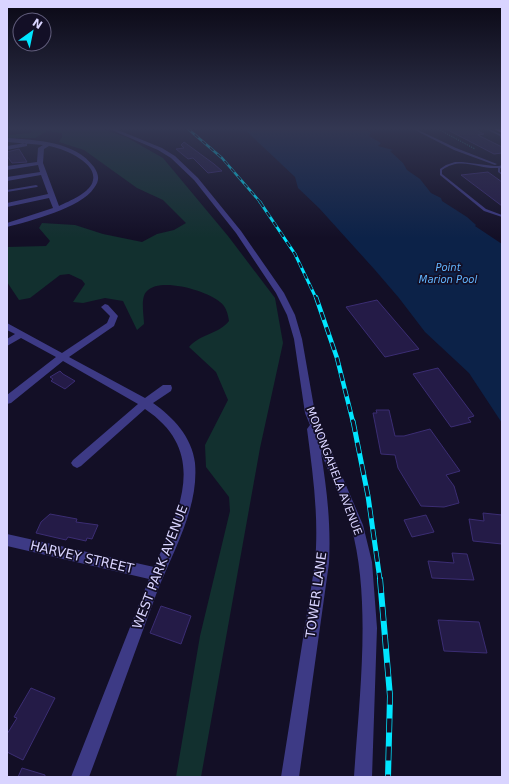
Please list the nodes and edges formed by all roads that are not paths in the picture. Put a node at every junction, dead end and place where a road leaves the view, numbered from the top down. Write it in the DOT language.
graph roads {
  1 [pos="30,165"];
  2 [pos="40,165"];
  3 [pos="91,165"];
  4 [pos="181,165"];
  5 [pos="449,165"];
  6 [pos="483,165"];
  7 [pos="501,167"];
  8 [pos="7,168"];
  9 [pos="43,173"];
  10 [pos="502,174"];
  11 [pos="7,179"];
  12 [pos="36,186"];
  13 [pos="7,192"];
  14 [pos="52,195"];
  15 [pos="7,204"];
  16 [pos="57,210"];
  17 [pos="502,216"];
  18 [pos="7,226"];
  19 [pos="105,307"];
  20 [pos="7,326"];
  21 [pos="21,334"];
  22 [pos="7,343"];
  23 [pos="62,357"];
  24 [pos="167,388"];
  25 [pos="7,400"];
  26 [pos="145,403"];
  27 [pos="310,413"];
  28 [pos="77,464"];
  29 [pos="7,540"];
  30 [pos="158,574"];
  31 [pos="80,777"];
  32 [pos="290,777"];
  33 [pos="363,777"];
  1 -- 8 [label="street"];
  2 -- 9 [label="street"];
  3 -- 16 [label="street"];
  4 -- 27 [label="street, MONONGAHELA AVENUE"];
  5 -- 17 [label="lane"];
  6 -- 7 [label="lane"];
  7 -- 10 [label="lane"];
  9 -- 11 [label="street"];
  9 -- 14 [label="street"];
  12 -- 13 [label="lane"];
  14 -- 15 [label="street"];
  14 -- 16 [label="street"];
  16 -- 18 [label="street"];
  19 -- 23 [label="street"];
  20 -- 21 [label="street, WEST PARK AVENUE"];
  21 -- 22 [label="street"];
  21 -- 23 [label="street, WEST PARK AVENUE"];
  23 -- 25 [label="street"];
  23 -- 26 [label="street, WEST PARK AVENUE"];
  24 -- 26 [label="street"];
  26 -- 28 [label="street"];
  26 -- 30 [label="street, WEST PARK AVENUE"];
  27 -- 32 [label="street, TOWER LANE"];
  27 -- 33 [label="street, MONONGAHELA AVENUE"];
  29 -- 30 [label="street, HARVEY STREET"];
  30 -- 31 [label="street, WEST PARK AVENUE"];
}
